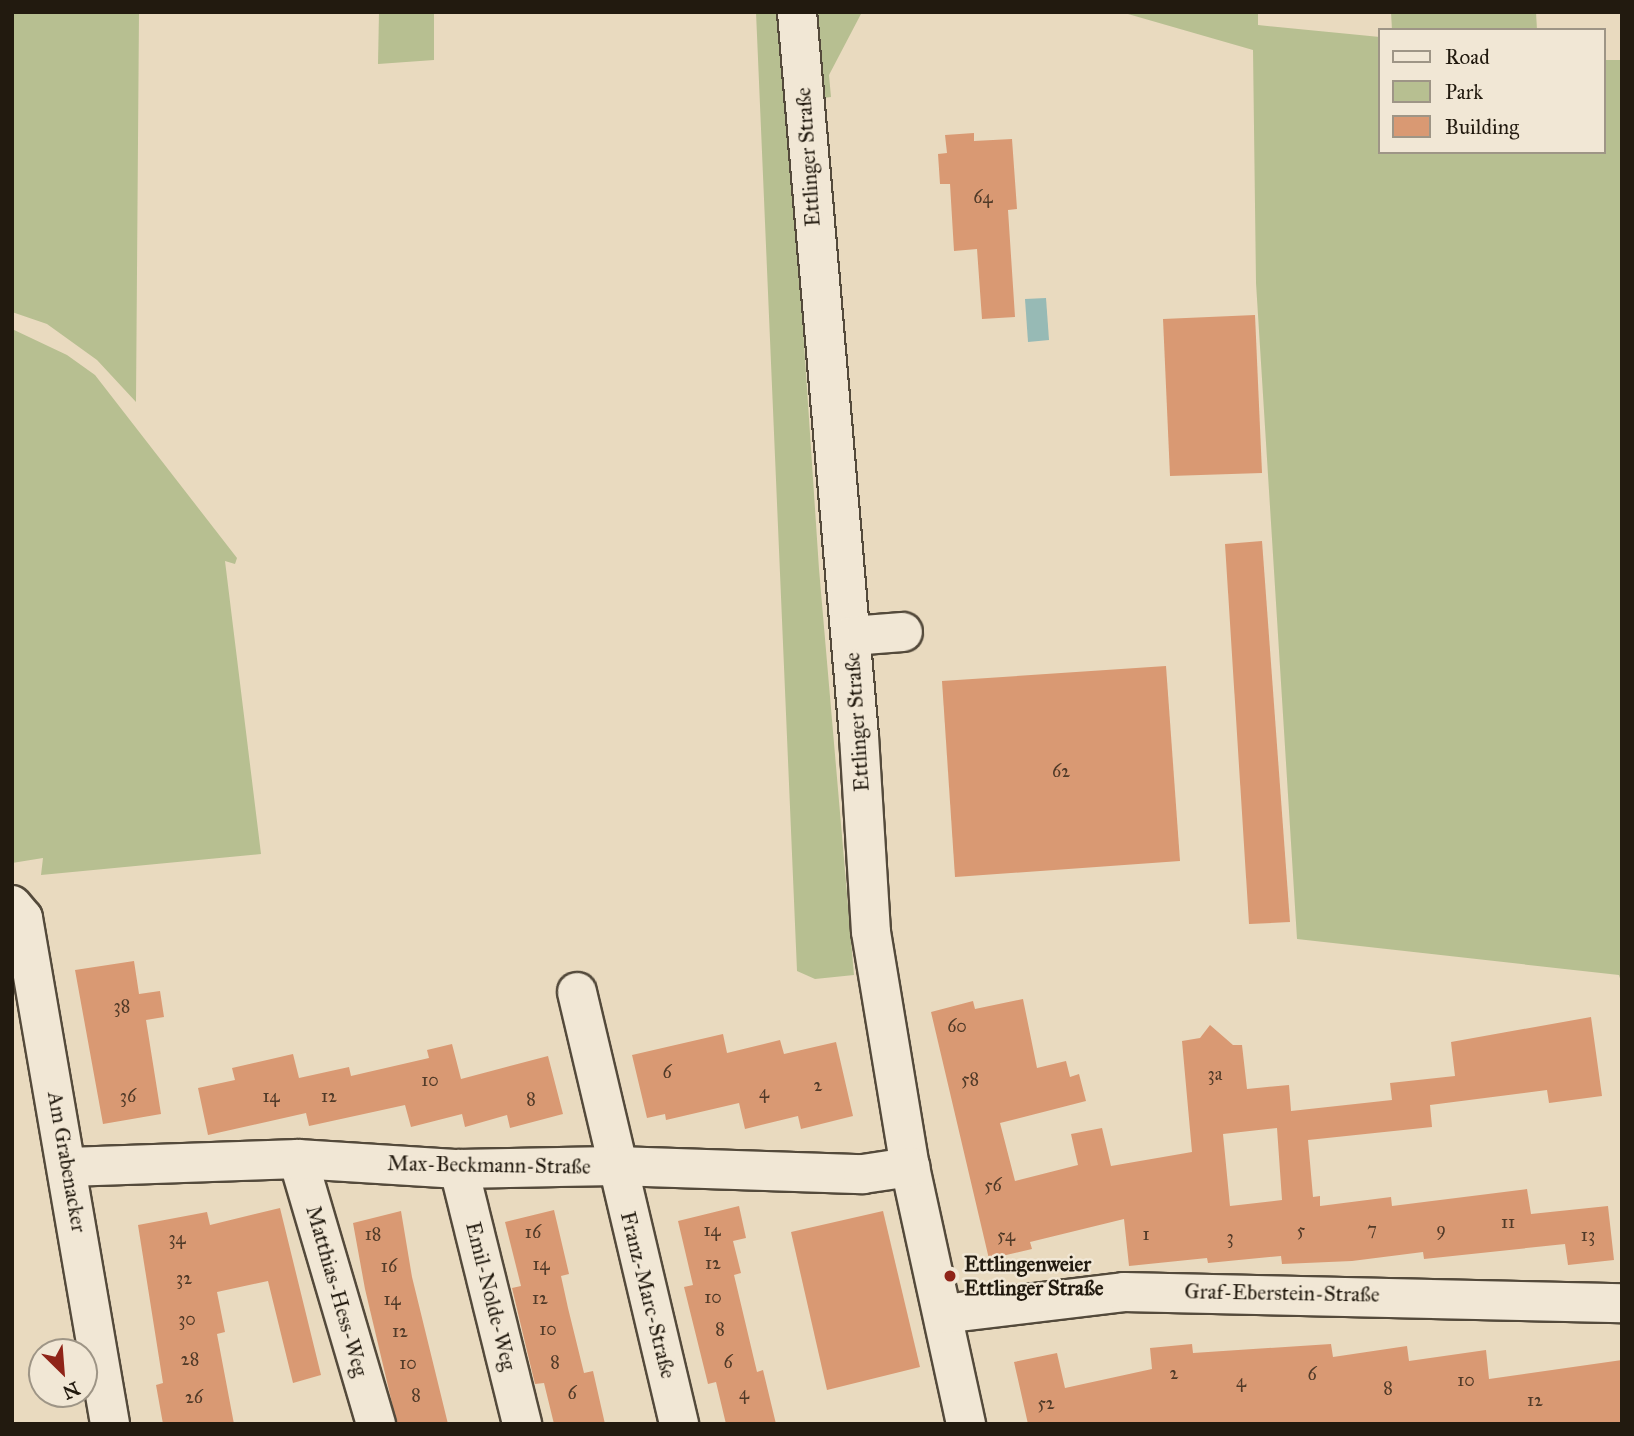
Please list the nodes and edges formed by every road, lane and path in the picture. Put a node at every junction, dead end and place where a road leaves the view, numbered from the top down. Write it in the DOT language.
graph roads {
  1 [pos="797,12"];
  2 [pos="902,632"];
  3 [pos="851,636"];
  4 [pos="12,905"];
  5 [pos="577,992"];
  6 [pos="298,1159"];
  7 [pos="616,1166"];
  8 [pos="68,1167"];
  9 [pos="910,1167"];
  10 [pos="459,1169"];
  11 [pos="1622,1303"];
  12 [pos="943,1314"];
  13 [pos="110,1424"];
  14 [pos="376,1424"];
  15 [pos="522,1424"];
  16 [pos="679,1424"];
  17 [pos="966,1424"];
  1 -- 3 [label="street, Ettlinger Straße"];
  2 -- 3 [label="street"];
  3 -- 9 [label="street, Ettlinger Straße"];
  4 -- 8 [label="street, Am Grabenacker"];
  5 -- 7 [label="street, Franz-Marc-Straße"];
  6 -- 8 [label="street, Max-Beckmann-Straße"];
  6 -- 10 [label="street, Max-Beckmann-Straße"];
  6 -- 14 [label="street, Matthias-Hess-Weg"];
  7 -- 9 [label="street, Max-Beckmann-Straße"];
  7 -- 10 [label="street, Max-Beckmann-Straße"];
  7 -- 16 [label="street, Franz-Marc-Straße"];
  8 -- 13 [label="street, Am Grabenacker"];
  9 -- 12 [label="street, Ettlinger Straße"];
  10 -- 15 [label="street, Emil-Nolde-Weg"];
  11 -- 12 [label="street, Graf-Eberstein-Straße"];
  12 -- 17 [label="street, Ettlinger Straße"];
}
